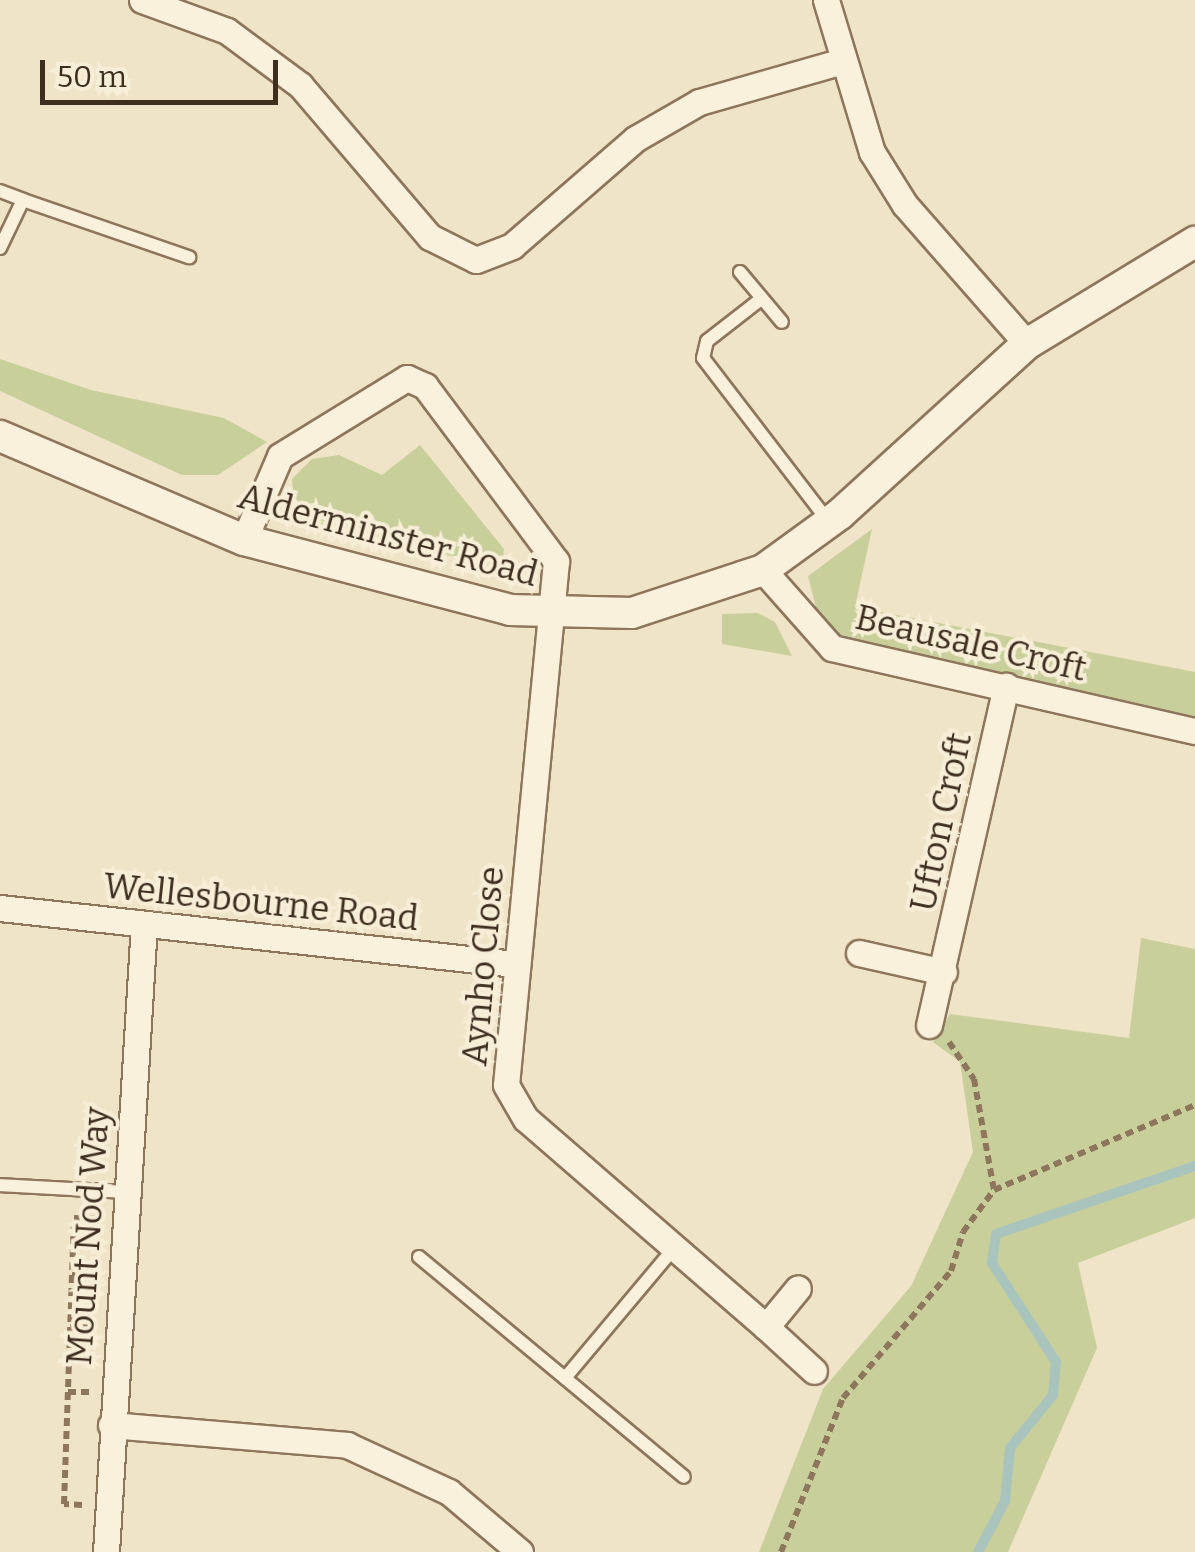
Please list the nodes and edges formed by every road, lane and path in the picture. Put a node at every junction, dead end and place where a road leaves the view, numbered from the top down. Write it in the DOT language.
graph roads {
  1 [pos="142,0"];
  2 [pos="826,0"];
  3 [pos="839,62"];
  4 [pos="0,191"];
  5 [pos="23,200"];
  6 [pos="1195,242"];
  7 [pos="0,248"];
  8 [pos="189,257"];
  9 [pos="740,272"];
  10 [pos="762,299"];
  11 [pos="782,322"];
  12 [pos="1028,344"];
  13 [pos="0,436"];
  14 [pos="829,522"];
  15 [pos="244,540"];
  16 [pos="763,570"];
  17 [pos="554,617"];
  18 [pos="1006,686"];
  19 [pos="1195,731"];
  20 [pos="0,908"];
  21 [pos="144,924"];
  22 [pos="859,953"];
  23 [pos="515,964"];
  24 [pos="944,972"];
  25 [pos="929,1025"];
  26 [pos="1195,1105"];
  27 [pos="0,1184"];
  28 [pos="994,1190"];
  29 [pos="125,1192"];
  30 [pos="123,1220"];
  31 [pos="674,1248"];
  32 [pos="419,1257"];
  33 [pos="798,1288"];
  34 [pos="766,1327"];
  35 [pos="814,1370"];
  36 [pos="565,1378"];
  37 [pos="111,1425"];
  38 [pos="684,1477"];
  39 [pos="108,1506"];
  40 [pos="106,1552"];
  41 [pos="520,1552"];
  42 [pos="781,1552"];
  1 -- 3 [label="street"];
  2 -- 3 [label="street"];
  3 -- 12 [label="street"];
  4 -- 5 [label="lane"];
  5 -- 7 [label="lane"];
  5 -- 8 [label="lane"];
  6 -- 12 [label="street, Alderminster Road"];
  9 -- 10 [label="lane"];
  10 -- 11 [label="lane"];
  10 -- 14 [label="lane"];
  12 -- 14 [label="street, Alderminster Road"];
  13 -- 15 [label="street, Alderminster Road"];
  14 -- 16 [label="street, Alderminster Road"];
  15 -- 17 [label="street, Alderminster Road"];
  15 -- 17 [label="street, Aynho Close"];
  16 -- 17 [label="street, Alderminster Road"];
  16 -- 18 [label="street, Beausale Croft"];
  17 -- 23 [label="street, Aynho Close"];
  18 -- 19 [label="street, Beausale Croft"];
  18 -- 24 [label="street, Ufton Croft"];
  20 -- 21 [label="street, Wellesbourne Road"];
  21 -- 23 [label="street, Wellesbourne Road"];
  21 -- 29 [label="street, Mount Nod Way"];
  22 -- 24 [label="street"];
  23 -- 31 [label="street, Aynho Close"];
  24 -- 25 [label="street, Ufton Croft"];
  25 -- 28 [label="path"];
  26 -- 28 [label="path"];
  27 -- 29 [label="lane"];
  28 -- 42 [label="path"];
  29 -- 30 [label="street, Mount Nod Way"];
  30 -- 37 [label="street, Mount Nod Way"];
  30 -- 39 [label="path"];
  31 -- 34 [label="street, Aynho Close"];
  31 -- 36 [label="lane"];
  32 -- 36 [label="lane"];
  33 -- 34 [label="street"];
  34 -- 35 [label="street, Aynho Close"];
  36 -- 38 [label="lane"];
  37 -- 39 [label="street, Mount Nod Way"];
  37 -- 41 [label="street"];
  39 -- 40 [label="street, Mount Nod Way"];
}
